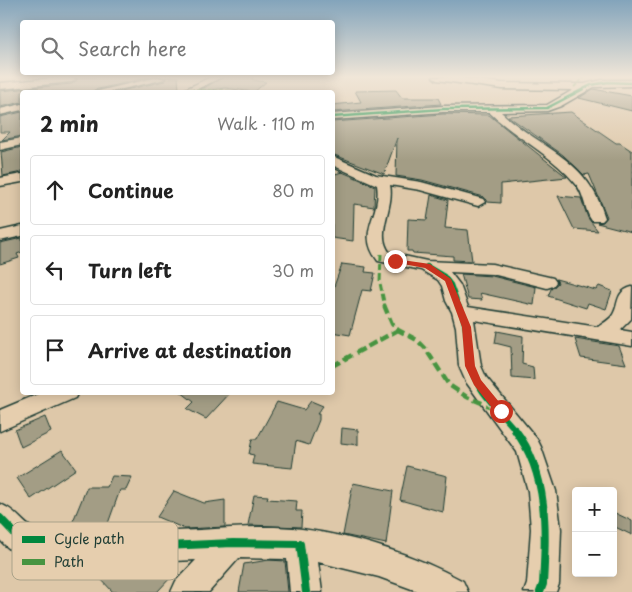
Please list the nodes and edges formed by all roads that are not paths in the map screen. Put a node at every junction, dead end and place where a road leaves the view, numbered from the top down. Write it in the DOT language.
graph roads {
  1 [pos="556,105"];
  2 [pos="20,107"];
  3 [pos="492,109"];
  4 [pos="0,112"];
  5 [pos="0,118"];
  6 [pos="20,118"];
  7 [pos="335,118"];
  8 [pos="20,142"];
  9 [pos="0,146"];
  10 [pos="335,161"];
  11 [pos="20,178"];
  12 [pos="376,179"];
  13 [pos="0,182"];
  14 [pos="478,202"];
  15 [pos="598,218"];
  16 [pos="20,231"];
  17 [pos="0,236"];
  18 [pos="427,266"];
  19 [pos="547,282"];
  20 [pos="632,293"];
  21 [pos="462,312"];
  22 [pos="602,334"];
  23 [pos="632,339"];
  24 [pos="60,395"];
  25 [pos="0,421"];
  26 [pos="0,518"];
  27 [pos="12,533"];
  28 [pos="233,543"];
  29 [pos="300,544"];
  30 [pos="178,545"];
  31 [pos="187,592"];
  32 [pos="306,592"];
  33 [pos="452,592"];
  34 [pos="540,592"];
  1 -- 3 [label="street"];
  2 -- 4 [label="street"];
  3 -- 7 [label="street"];
  3 -- 15 [label="street"];
  5 -- 6 [label="street"];
  8 -- 9 [label="street"];
  10 -- 12 [label="street"];
  11 -- 13 [label="street"];
  12 -- 14 [label="street"];
  12 -- 18 [label="street"];
  16 -- 17 [label="street"];
  18 -- 19 [label="street"];
  18 -- 21 [label="street"];
  20 -- 22 [label="street"];
  21 -- 22 [label="street"];
  21 -- 34 [label="street"];
  22 -- 23 [label="street"];
  24 -- 25 [label="street"];
  26 -- 27 [label="street"];
  28 -- 29 [label="street"];
  28 -- 30 [label="street"];
  28 -- 31 [label="street"];
  29 -- 32 [label="street"];
  29 -- 33 [label="street"];
}
